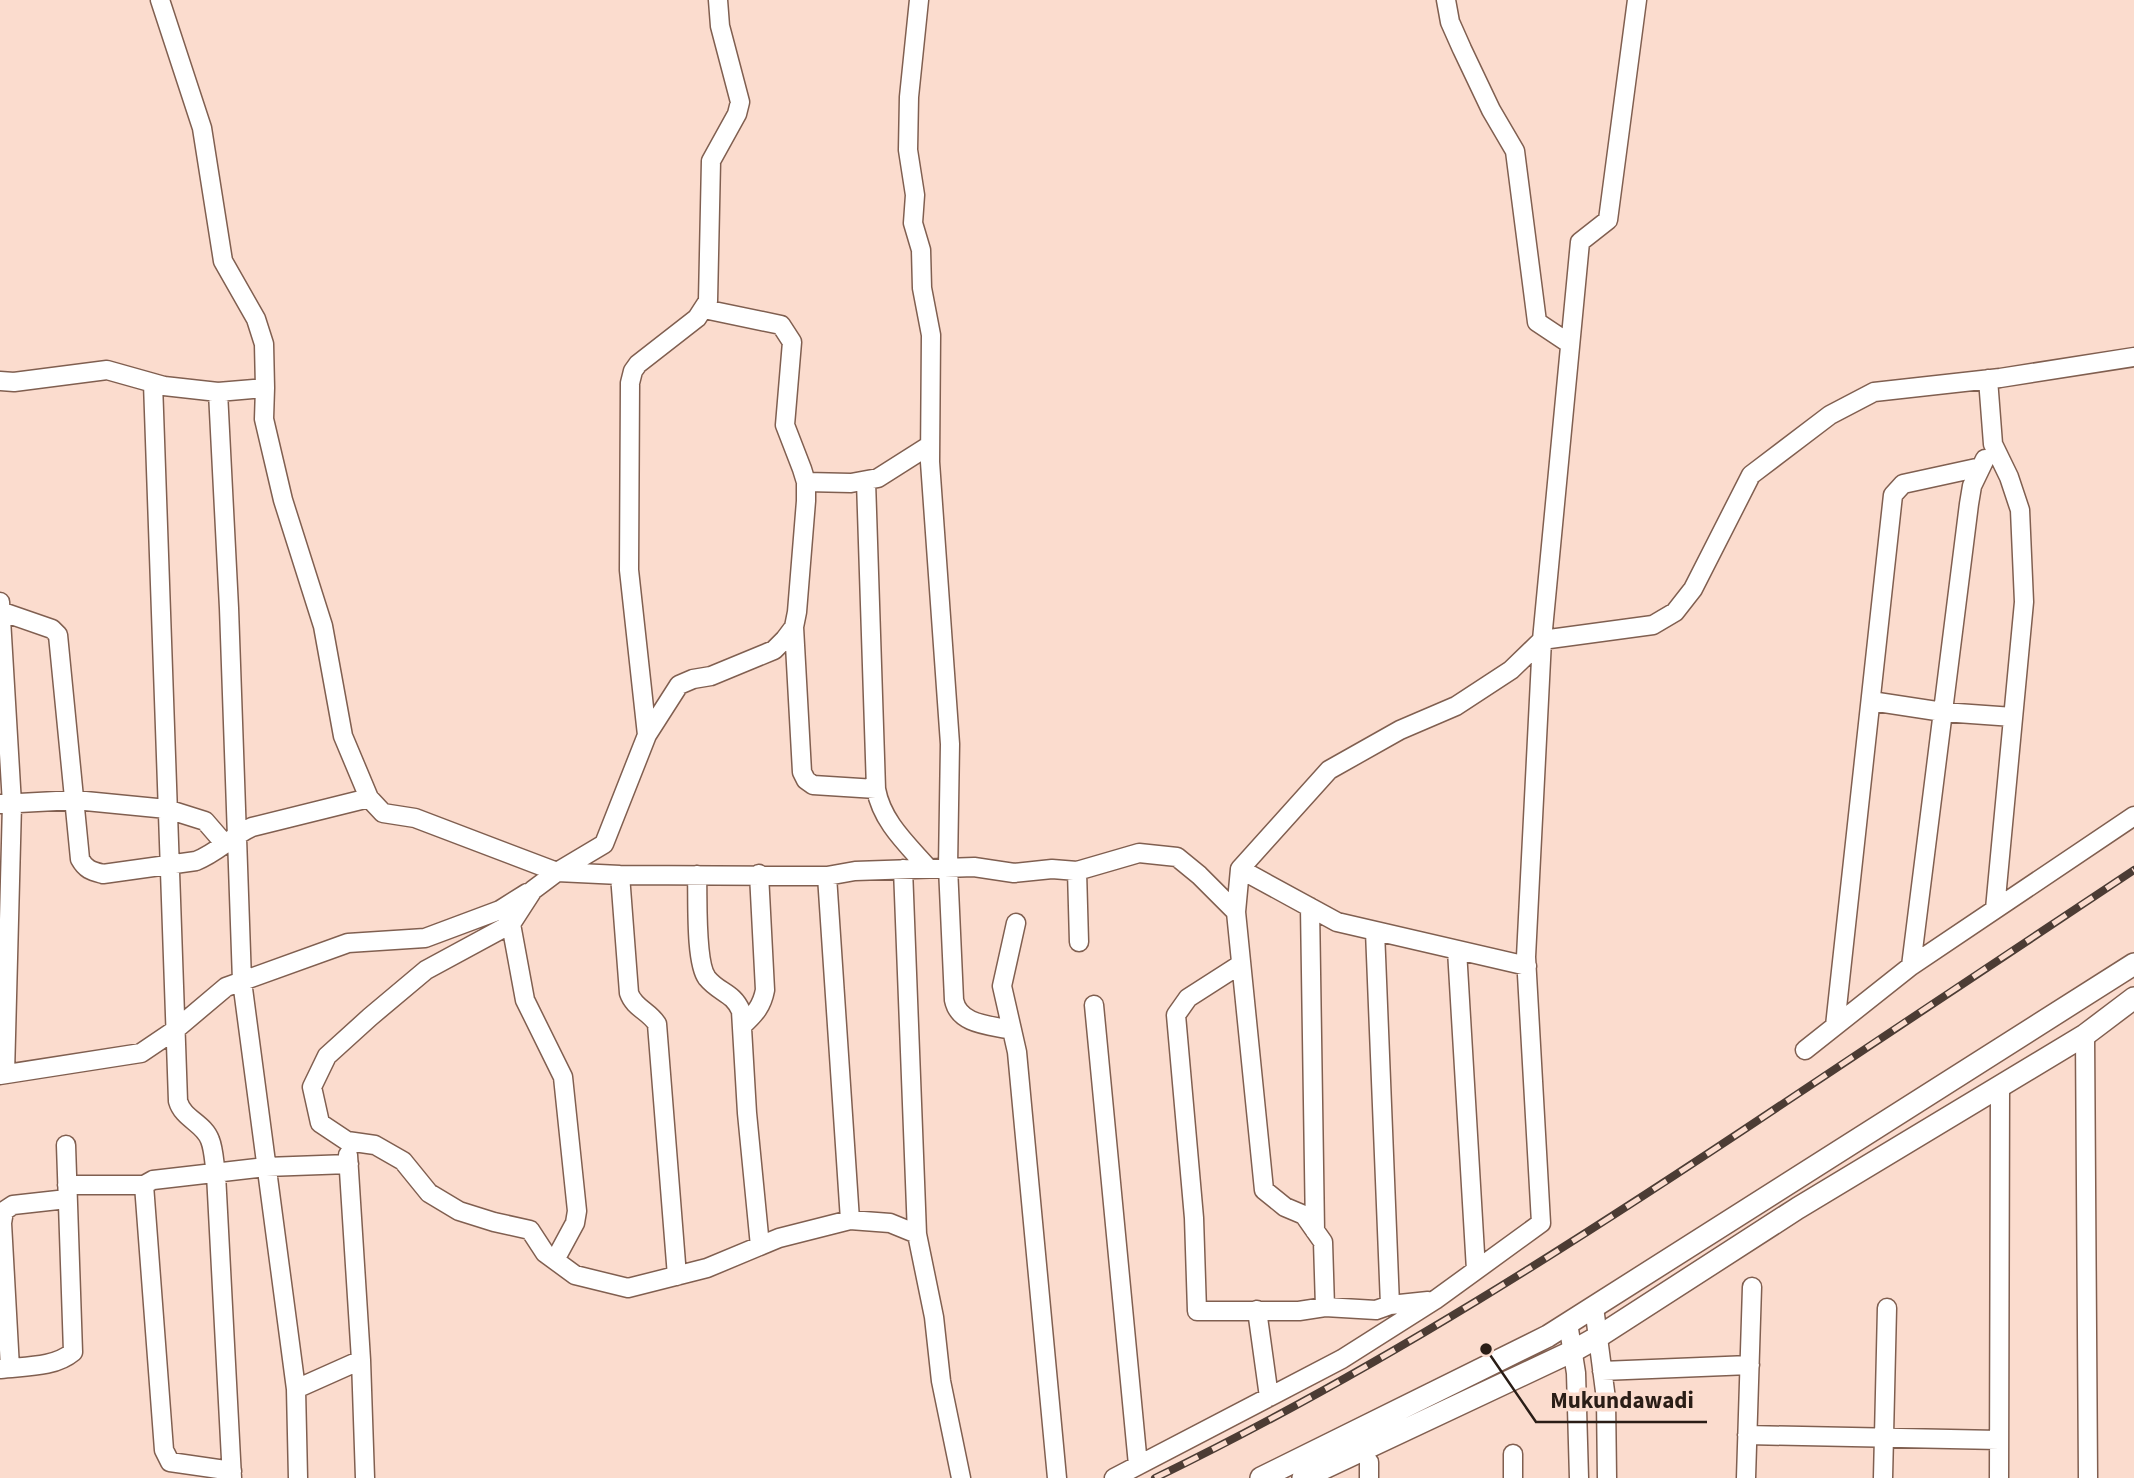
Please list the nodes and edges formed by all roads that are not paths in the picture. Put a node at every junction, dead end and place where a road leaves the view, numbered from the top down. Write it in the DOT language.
graph roads {
  1 [pos="160,0"];
  2 [pos="718,0"];
  3 [pos="919,0"];
  4 [pos="1447,0"];
  5 [pos="1637,0"];
  6 [pos="704,309"];
  7 [pos="1570,344"];
  8 [pos="2134,357"];
  9 [pos="1988,379"];
  10 [pos="0,381"];
  11 [pos="153,383"];
  12 [pos="265,388"];
  13 [pos="218,392"];
  14 [pos="1993,444"];
  15 [pos="930,445"];
  16 [pos="1981,467"];
  17 [pos="866,481"];
  18 [pos="806,482"];
  19 [pos="0,602"];
  20 [pos="0,611"];
  21 [pos="794,627"];
  22 [pos="1542,640"];
  23 [pos="1871,701"];
  24 [pos="1943,712"];
  25 [pos="2013,717"];
  26 [pos="647,735"];
  27 [pos="876,789"];
  28 [pos="369,798"];
  29 [pos="75,800"];
  30 [pos="6,804"];
  31 [pos="167,809"];
  32 [pos="2134,816"];
  33 [pos="230,839"];
  34 [pos="169,866"];
  35 [pos="948,867"];
  36 [pos="928,868"];
  37 [pos="903,869"];
  38 [pos="1240,869"];
  39 [pos="1077,871"];
  40 [pos="557,872"];
  41 [pos="759,874"];
  42 [pos="620,875"];
  43 [pos="697,876"];
  44 [pos="827,876"];
  45 [pos="533,890"];
  46 [pos="1310,907"];
  47 [pos="1994,908"];
  48 [pos="1236,912"];
  49 [pos="511,923"];
  50 [pos="1016,923"];
  51 [pos="1375,931"];
  52 [pos="1079,942"];
  53 [pos="1457,950"];
  54 [pos="1241,964"];
  55 [pos="2134,964"];
  56 [pos="1527,966"];
  57 [pos="1911,966"];
  58 [pos="242,981"];
  59 [pos="2134,998"];
  60 [pos="1094,1004"];
  61 [pos="743,1026"];
  62 [pos="1835,1026"];
  63 [pos="175,1030"];
  64 [pos="1012,1030"];
  65 [pos="2085,1035"];
  66 [pos="1805,1050"];
  67 [pos="2,1074"];
  68 [pos="2000,1088"];
  69 [pos="347,1141"];
  70 [pos="66,1145"];
  71 [pos="349,1164"];
  72 [pos="266,1167"];
  73 [pos="216,1174"];
  74 [pos="144,1185"];
  75 [pos="67,1192"];
  76 [pos="850,1220"];
  77 [pos="1315,1231"];
  78 [pos="918,1234"];
  79 [pos="760,1246"];
  80 [pos="555,1260"];
  81 [pos="1476,1270"];
  82 [pos="677,1276"];
  83 [pos="1752,1287"];
  84 [pos="1435,1300"];
  85 [pos="1390,1305"];
  86 [pos="1325,1307"];
  87 [pos="1594,1307"];
  88 [pos="1887,1308"];
  89 [pos="1257,1310"];
  90 [pos="1567,1323"];
  91 [pos="1598,1337"];
  92 [pos="1573,1351"];
  93 [pos="361,1360"];
  94 [pos="1749,1365"];
  95 [pos="5,1368"];
  96 [pos="1602,1371"];
  97 [pos="296,1389"];
  98 [pos="1269,1397"];
  99 [pos="1747,1435"];
  100 [pos="1884,1438"];
  101 [pos="1999,1440"];
  102 [pos="1513,1454"];
  103 [pos="1138,1465"];
  104 [pos="232,1475"];
  105 [pos="298,1478"];
  106 [pos="365,1478"];
  107 [pos="961,1478"];
  108 [pos="1058,1478"];
  109 [pos="1114,1478"];
  110 [pos="1261,1478"];
  111 [pos="1303,1478"];
  112 [pos="1513,1478"];
  113 [pos="1579,1478"];
  114 [pos="1607,1478"];
  115 [pos="1746,1478"];
  116 [pos="1883,1478"];
  117 [pos="1998,1478"];
  118 [pos="2088,1478"];
  1 -- 12 [label="street"];
  2 -- 6 [label="street"];
  3 -- 15 [label="street"];
  4 -- 7 [label="street"];
  5 -- 7 [label="street"];
  6 -- 18 [label="street"];
  6 -- 26 [label="street"];
  7 -- 22 [label="street"];
  8 -- 9 [label="street"];
  9 -- 14 [label="street"];
  9 -- 22 [label="street"];
  10 -- 11 [label="street"];
  11 -- 13 [label="street"];
  11 -- 31 [label="street"];
  12 -- 13 [label="street"];
  12 -- 28 [label="street"];
  13 -- 33 [label="street"];
  14 -- 16 [label="street"];
  14 -- 25 [label="street"];
  15 -- 17 [label="street"];
  15 -- 35 [label="street"];
  16 -- 23 [label="street"];
  16 -- 24 [label="street"];
  17 -- 18 [label="street"];
  17 -- 27 [label="street"];
  18 -- 21 [label="street"];
  19 -- 20 [label="street"];
  20 -- 29 [label="street"];
  20 -- 30 [label="street"];
  21 -- 26 [label="street"];
  21 -- 27 [label="street"];
  22 -- 38 [label="street"];
  22 -- 56 [label="street"];
  23 -- 24 [label="street"];
  23 -- 62 [label="street"];
  24 -- 25 [label="street"];
  24 -- 57 [label="street"];
  25 -- 47 [label="street"];
  26 -- 40 [label="street"];
  27 -- 36 [label="street"];
  28 -- 33 [label="street"];
  28 -- 40 [label="street"];
  29 -- 30 [label="street"];
  29 -- 31 [label="street"];
  29 -- 34 [label="street"];
  30 -- 67 [label="street"];
  31 -- 33 [label="street"];
  31 -- 34 [label="street"];
  32 -- 47 [label="street"];
  33 -- 34 [label="street"];
  33 -- 58 [label="street"];
  34 -- 63 [label="street"];
  35 -- 36 [label="street"];
  35 -- 39 [label="street"];
  35 -- 64 [label="street"];
  36 -- 37 [label="street"];
  37 -- 44 [label="street"];
  37 -- 78 [label="street"];
  38 -- 46 [label="street"];
  38 -- 48 [label="street"];
  39 -- 48 [label="street"];
  39 -- 52 [label="street"];
  40 -- 42 [label="street"];
  40 -- 45 [label="street"];
  41 -- 43 [label="street"];
  41 -- 44 [label="street"];
  41 -- 61 [label="street"];
  42 -- 43 [label="street"];
  42 -- 82 [label="street"];
  43 -- 61 [label="street"];
  44 -- 76 [label="street"];
  45 -- 49 [label="street"];
  45 -- 58 [label="street"];
  46 -- 51 [label="street"];
  46 -- 77 [label="street"];
  47 -- 57 [label="street"];
  48 -- 54 [label="street"];
  49 -- 69 [label="street"];
  49 -- 80 [label="street"];
  50 -- 64 [label="street"];
  51 -- 53 [label="street"];
  51 -- 85 [label="street"];
  53 -- 56 [label="street"];
  53 -- 81 [label="street"];
  54 -- 77 [label="street"];
  54 -- 89 [label="street"];
  55 -- 87 [label="street"];
  56 -- 81 [label="street"];
  57 -- 62 [label="street"];
  58 -- 63 [label="street"];
  58 -- 72 [label="street"];
  59 -- 65 [label="street"];
  60 -- 103 [label="street"];
  61 -- 79 [label="street"];
  62 -- 66 [label="street"];
  63 -- 67 [label="street"];
  63 -- 73 [label="street"];
  64 -- 108 [label="street"];
  65 -- 68 [label="street"];
  65 -- 118 [label="street"];
  68 -- 91 [label="street"];
  68 -- 101 [label="street"];
  69 -- 71 [label="street"];
  69 -- 80 [label="street"];
  70 -- 75 [label="street"];
  71 -- 72 [label="street"];
  71 -- 93 [label="street"];
  72 -- 73 [label="street"];
  72 -- 97 [label="street"];
  73 -- 74 [label="street"];
  73 -- 104 [label="street"];
  74 -- 75 [label="street"];
  74 -- 104 [label="street"];
  75 -- 95 [label="street"];
  75 -- 95 [label="street"];
  76 -- 78 [label="street"];
  76 -- 79 [label="street"];
  77 -- 86 [label="street"];
  78 -- 107 [label="street"];
  79 -- 82 [label="street"];
  80 -- 82 [label="street"];
  81 -- 84 [label="street"];
  83 -- 94 [label="street"];
  84 -- 85 [label="street"];
  84 -- 98 [label="street"];
  85 -- 86 [label="street"];
  86 -- 89 [label="street"];
  87 -- 90 [label="street"];
  87 -- 91 [label="street"];
  88 -- 100 [label="street"];
  89 -- 98 [label="street"];
  90 -- 92 [label="street"];
  90 -- 110 [label="street"];
  91 -- 92 [label="street"];
  91 -- 96 [label="street"];
  92 -- 111 [label="street"];
  92 -- 113 [label="street"];
  93 -- 97 [label="street"];
  93 -- 106 [label="street"];
  94 -- 96 [label="street"];
  94 -- 99 [label="street"];
  96 -- 114 [label="street"];
  97 -- 105 [label="street"];
  98 -- 103 [label="street"];
  99 -- 100 [label="street"];
  99 -- 115 [label="street"];
  100 -- 101 [label="street"];
  100 -- 116 [label="street"];
  101 -- 117 [label="street"];
  102 -- 112 [label="street"];
  103 -- 109 [label="street"];
}
